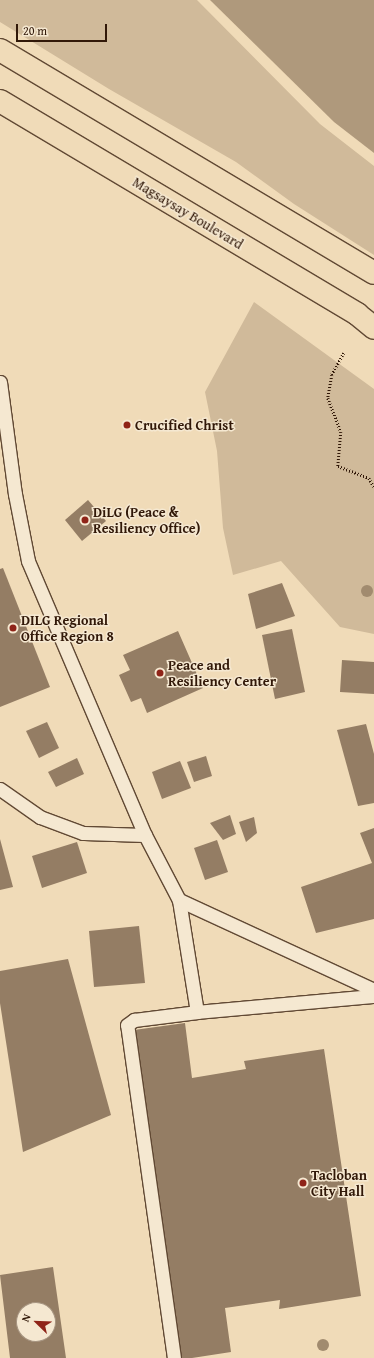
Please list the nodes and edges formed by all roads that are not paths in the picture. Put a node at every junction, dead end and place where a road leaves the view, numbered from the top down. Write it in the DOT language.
graph roads {
  1 [pos="0,50"];
  2 [pos="0,101"];
  3 [pos="374,273"];
  4 [pos="374,328"];
  5 [pos="0,382"];
  6 [pos="0,789"];
  7 [pos="145,835"];
  8 [pos="179,900"];
  9 [pos="374,990"];
  10 [pos="374,996"];
  11 [pos="197,1012"];
  12 [pos="174,1358"];
  1 -- 3 [label="main road"];
  2 -- 4 [label="main road, Magsaysay Boulevard"];
  5 -- 7 [label="lane"];
  6 -- 7 [label="lane"];
  7 -- 8 [label="lane"];
  8 -- 9 [label="lane"];
  8 -- 11 [label="lane"];
  10 -- 11 [label="lane"];
  11 -- 12 [label="lane"];
}
